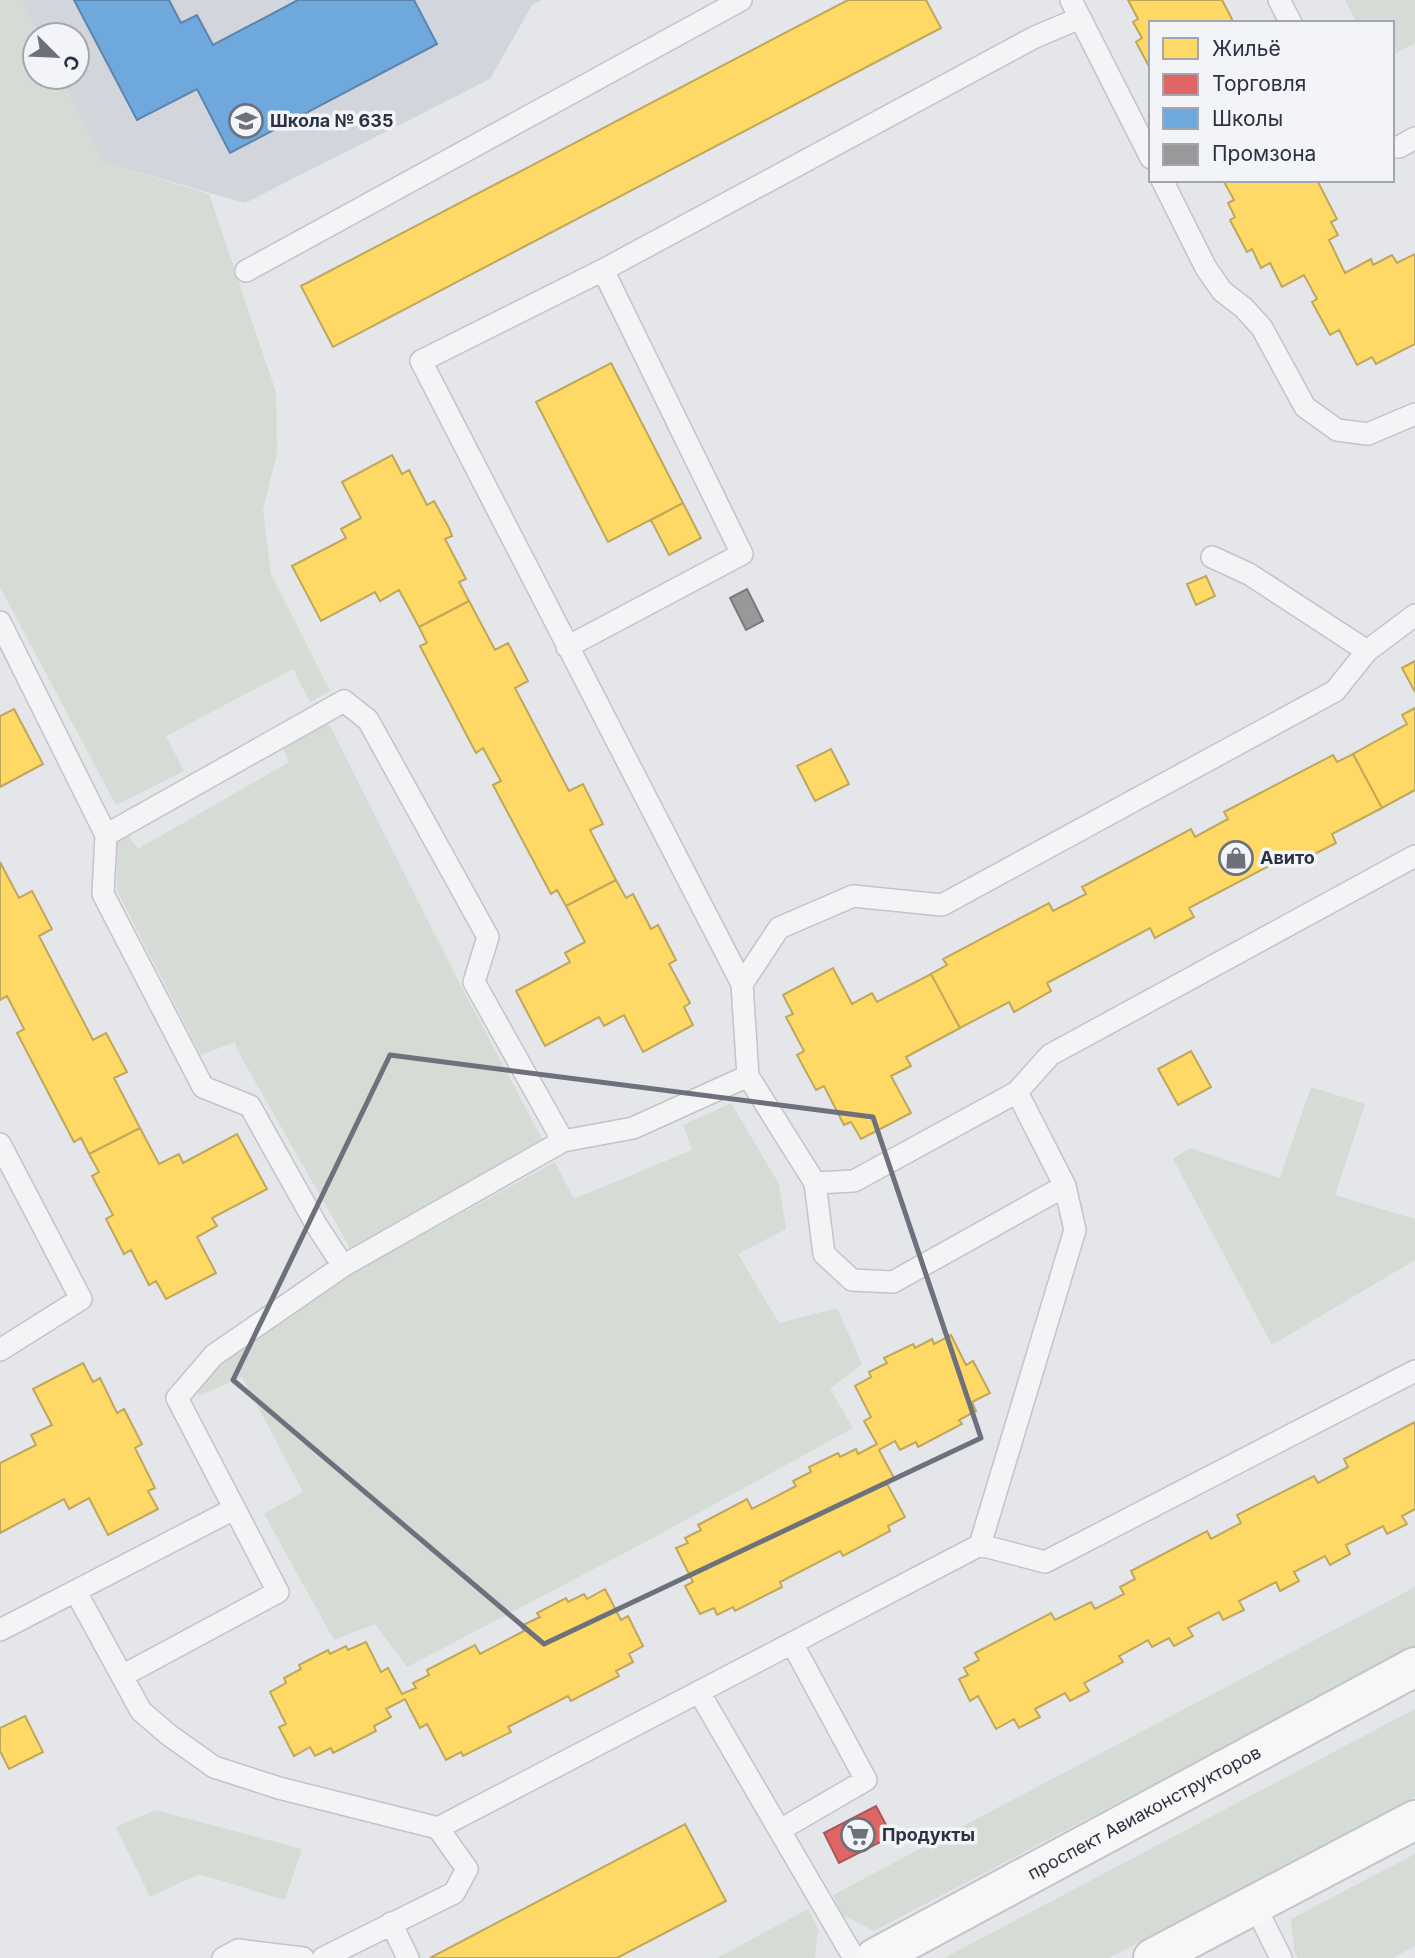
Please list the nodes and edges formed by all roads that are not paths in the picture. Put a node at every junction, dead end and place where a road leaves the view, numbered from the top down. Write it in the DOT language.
graph roads {
  1 [pos="741,0"];
  2 [pos="1279,0"];
  3 [pos="1075,9"];
  4 [pos="1290,21"];
  5 [pos="1415,138"];
  6 [pos="1394,147"];
  7 [pos="1149,154"];
  8 [pos="1163,182"];
  9 [pos="603,270"];
  10 [pos="246,271"];
  11 [pos="1415,414"];
  12 [pos="1212,556"];
  13 [pos="1415,615"];
  14 [pos="0,622"];
  15 [pos="567,646"];
  16 [pos="1367,651"];
  17 [pos="106,835"];
  18 [pos="1415,856"];
  19 [pos="742,984"];
  20 [pos="748,1076"];
  21 [pos="1017,1092"];
  22 [pos="563,1141"];
  23 [pos="0,1144"];
  24 [pos="815,1183"];
  25 [pos="1065,1186"];
  26 [pos="343,1266"];
  27 [pos="0,1350"];
  28 [pos="1415,1371"];
  29 [pos="234,1509"];
  30 [pos="980,1545"];
  31 [pos="76,1592"];
  32 [pos="0,1630"];
  33 [pos="792,1643"];
  34 [pos="1415,1667"];
  35 [pos="122,1676"];
  36 [pos="699,1692"];
  37 [pos="1415,1820"];
  38 [pos="438,1828"];
  39 [pos="780,1830"];
  40 [pos="1254,1904"];
  41 [pos="391,1923"];
  42 [pos="223,1958"];
  43 [pos="303,1958"];
  44 [pos="323,1958"];
  45 [pos="408,1958"];
  46 [pos="854,1958"];
  47 [pos="875,1958"];
  48 [pos="1153,1958"];
  49 [pos="1281,1958"];
  1 -- 10 [label="lane"];
  2 -- 4 [label="lane"];
  3 -- 7 [label="lane"];
  3 -- 9 [label="lane"];
  5 -- 6 [label="lane"];
  8 -- 11 [label="lane"];
  9 -- 15 [label="lane"];
  9 -- 15 [label="lane"];
  12 -- 16 [label="lane"];
  13 -- 16 [label="lane"];
  14 -- 17 [label="lane"];
  15 -- 19 [label="lane"];
  16 -- 19 [label="lane"];
  17 -- 22 [label="lane"];
  17 -- 26 [label="lane"];
  18 -- 21 [label="lane"];
  19 -- 20 [label="lane"];
  20 -- 22 [label="lane"];
  20 -- 24 [label="lane"];
  21 -- 24 [label="lane"];
  21 -- 25 [label="lane"];
  22 -- 26 [label="lane"];
  23 -- 27 [label="lane"];
  24 -- 25 [label="lane"];
  25 -- 30 [label="lane"];
  26 -- 29 [label="lane"];
  28 -- 30 [label="lane"];
  29 -- 31 [label="lane"];
  29 -- 35 [label="lane"];
  30 -- 33 [label="lane"];
  31 -- 32 [label="lane"];
  31 -- 35 [label="lane"];
  33 -- 36 [label="lane"];
  33 -- 39 [label="lane"];
  34 -- 47 [label="street, проспект Авиаконструкторов"];
  35 -- 38 [label="lane"];
  36 -- 38 [label="lane"];
  36 -- 39 [label="lane"];
  37 -- 40 [label="street"];
  38 -- 41 [label="lane"];
  39 -- 46 [label="lane"];
  40 -- 48 [label="street"];
  40 -- 49 [label="lane"];
  41 -- 44 [label="lane"];
  41 -- 45 [label="lane"];
  42 -- 43 [label="lane"];
}
